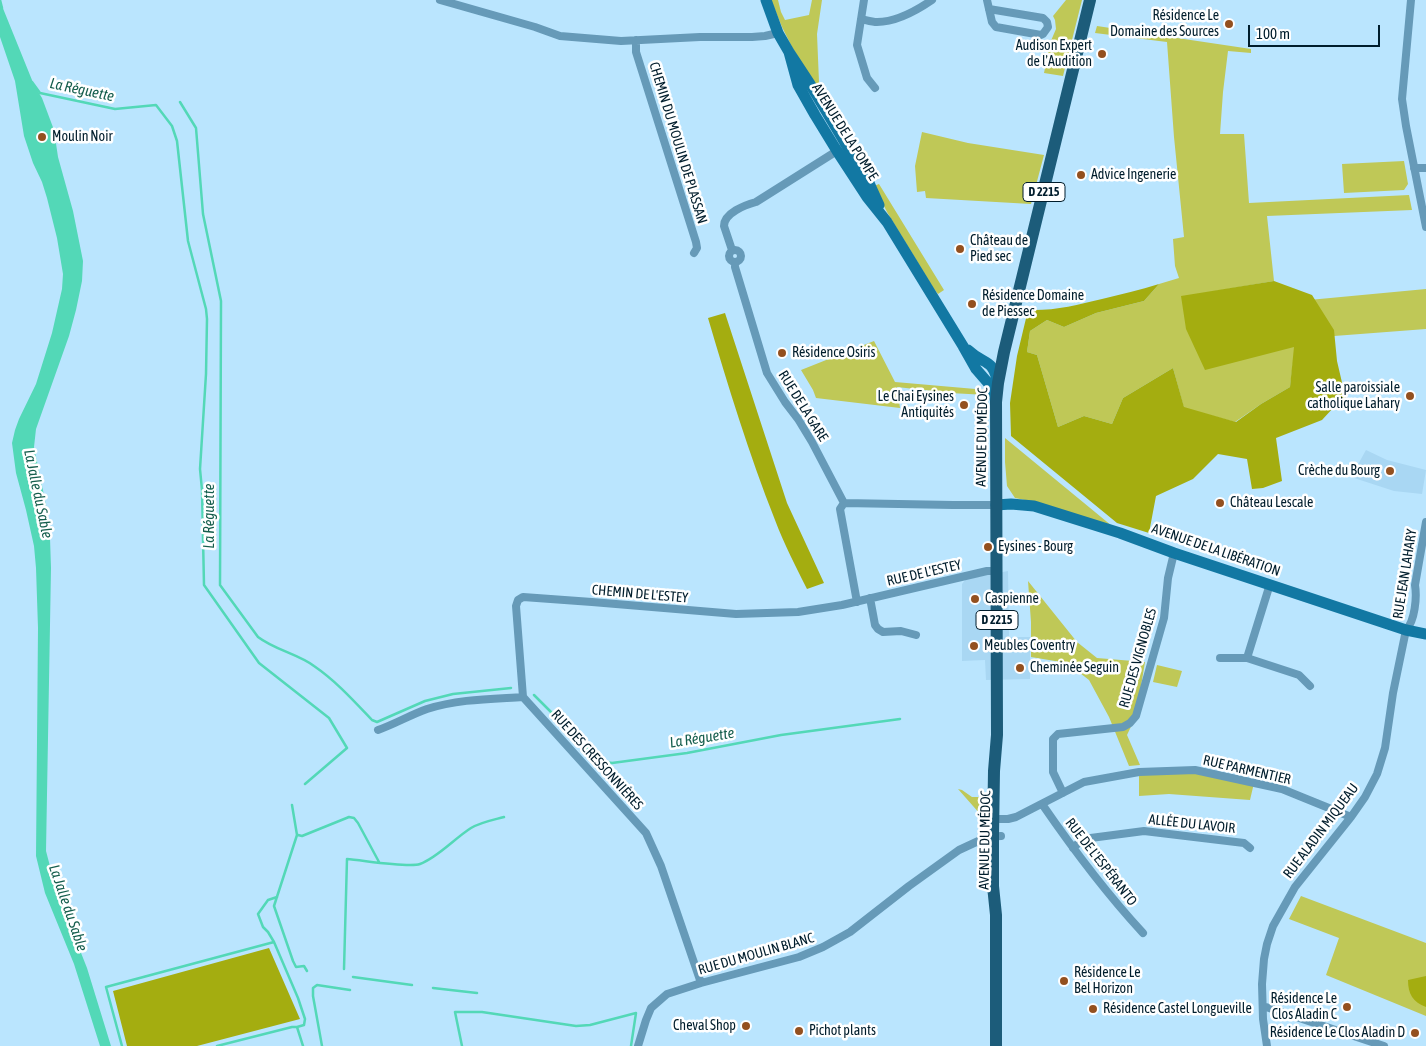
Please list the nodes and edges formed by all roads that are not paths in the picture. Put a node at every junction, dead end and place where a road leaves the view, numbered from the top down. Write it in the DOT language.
graph roads {
  1 [pos="440,0"];
  2 [pos="766,0"];
  3 [pos="864,0"];
  4 [pos="932,0"];
  5 [pos="987,0"];
  6 [pos="1090,0"];
  7 [pos="1410,0"];
  8 [pos="989,9"];
  9 [pos="861,19"];
  10 [pos="778,32"];
  11 [pos="636,40"];
  12 [pos="875,88"];
  13 [pos="842,148"];
  14 [pos="1414,168"];
  15 [pos="1426,168"];
  16 [pos="1426,227"];
  17 [pos="694,253"];
  18 [pos="963,346"];
  19 [pos="1004,352"];
  20 [pos="991,364"];
  21 [pos="998,383"];
  22 [pos="996,402"];
  23 [pos="844,503"];
  24 [pos="996,505"];
  25 [pos="1426,522"];
  26 [pos="1174,552"];
  27 [pos="997,571"];
  28 [pos="1270,584"];
  29 [pos="870,598"];
  30 [pos="857,602"];
  31 [pos="1406,630"];
  32 [pos="1426,634"];
  33 [pos="916,635"];
  34 [pos="1220,658"];
  35 [pos="1247,658"];
  36 [pos="1310,686"];
  37 [pos="523,697"];
  38 [pos="378,730"];
  39 [pos="1063,793"];
  40 [pos="1042,804"];
  41 [pos="1351,816"];
  42 [pos="997,819"];
  43 [pos="997,836"];
  44 [pos="1073,848"];
  45 [pos="1250,848"];
  46 [pos="1143,933"];
  47 [pos="701,982"];
  48 [pos="1262,1006"];
  49 [pos="638,1046"];
  50 [pos="996,1046"];
  51 [pos="1267,1046"];
  52 [pos="1384,1046"];
  1 -- 11 [label="street"];
  2 -- 10 [label="street, AVENUE DE LA POMPE"];
  3 -- 9 [label="street"];
  4 -- 9 [label="street"];
  5 -- 8 [label="street"];
  6 -- 19 [label="main road, AVENUE DU MÉDOC / D 2215"];
  7 -- 14 [label="street"];
  8 -- 8 [label="street"];
  9 -- 12 [label="street"];
  10 -- 11 [label="street"];
  10 -- 13 [label="street, AVENUE DE LA POMPE"];
  11 -- 17 [label="street, CHEMIN DU MOULIN DE PLASSAN"];
  13 -- 18 [label="street, AVENUE DE LA POMPE"];
  13 -- 23 [label="street, RUE DE LA GARE"];
  14 -- 15 [label="street"];
  14 -- 16 [label="street"];
  18 -- 20 [label="street, AVENUE DE LA POMPE"];
  18 -- 22 [label="street, AVENUE DE LA POMPE"];
  19 -- 20 [label="street"];
  19 -- 21 [label="main road, AVENUE DU MÉDOC / D 2215"];
  20 -- 21 [label="street"];
  21 -- 22 [label="main road, AVENUE DU MÉDOC / D 2215"];
  22 -- 24 [label="main road, AVENUE DU MÉDOC / D 2215"];
  23 -- 24 [label="street"];
  23 -- 30 [label="street, RUE DE LA GARE"];
  24 -- 26 [label="street, AVENUE DE LA LIBÉRATION"];
  24 -- 27 [label="main road, AVENUE DU MÉDOC / D 2215"];
  25 -- 31 [label="street, RUE JEAN LAHARY"];
  26 -- 28 [label="street, AVENUE DE LA LIBÉRATION"];
  26 -- 39 [label="street, RUE DES VIGNOBLES"];
  27 -- 29 [label="street, RUE DE L'ESTEY"];
  27 -- 42 [label="main road, AVENUE DU MÉDOC / D 2215"];
  28 -- 31 [label="street, AVENUE DE LA LIBÉRATION"];
  28 -- 35 [label="street"];
  29 -- 30 [label="street, RUE DE L'ESTEY"];
  29 -- 33 [label="street"];
  30 -- 37 [label="street, CHEMIN DE L'ESTEY"];
  31 -- 32 [label="street, AVENUE DE LA LIBÉRATION"];
  31 -- 41 [label="street, RUE ALADIN MIQUEAU"];
  34 -- 35 [label="street"];
  35 -- 36 [label="street"];
  37 -- 38 [label="street"];
  37 -- 47 [label="street, RUE DES CRESSONNIÈRES"];
  39 -- 40 [label="street, RUE PARMENTIER"];
  39 -- 41 [label="street, RUE PARMENTIER"];
  40 -- 42 [label="street, RUE PARMENTIER"];
  40 -- 44 [label="street, RUE DE L'ESPÉRANTO"];
  41 -- 48 [label="street, RUE ALADIN MIQUEAU"];
  42 -- 43 [label="main road, AVENUE DU MÉDOC / D 2215"];
  43 -- 47 [label="street, RUE DU MOULIN BLANC"];
  43 -- 50 [label="main road, AVENUE DU MÉDOC / D 2215"];
  44 -- 45 [label="street, ALLÉE DU LAVOIR"];
  44 -- 46 [label="street, RUE DE L'ESPÉRANTO"];
  47 -- 49 [label="street, RUE DU MOULIN BLANC"];
  48 -- 51 [label="street, RUE ALADIN MIQUEAU"];
  48 -- 52 [label="street"];
}
